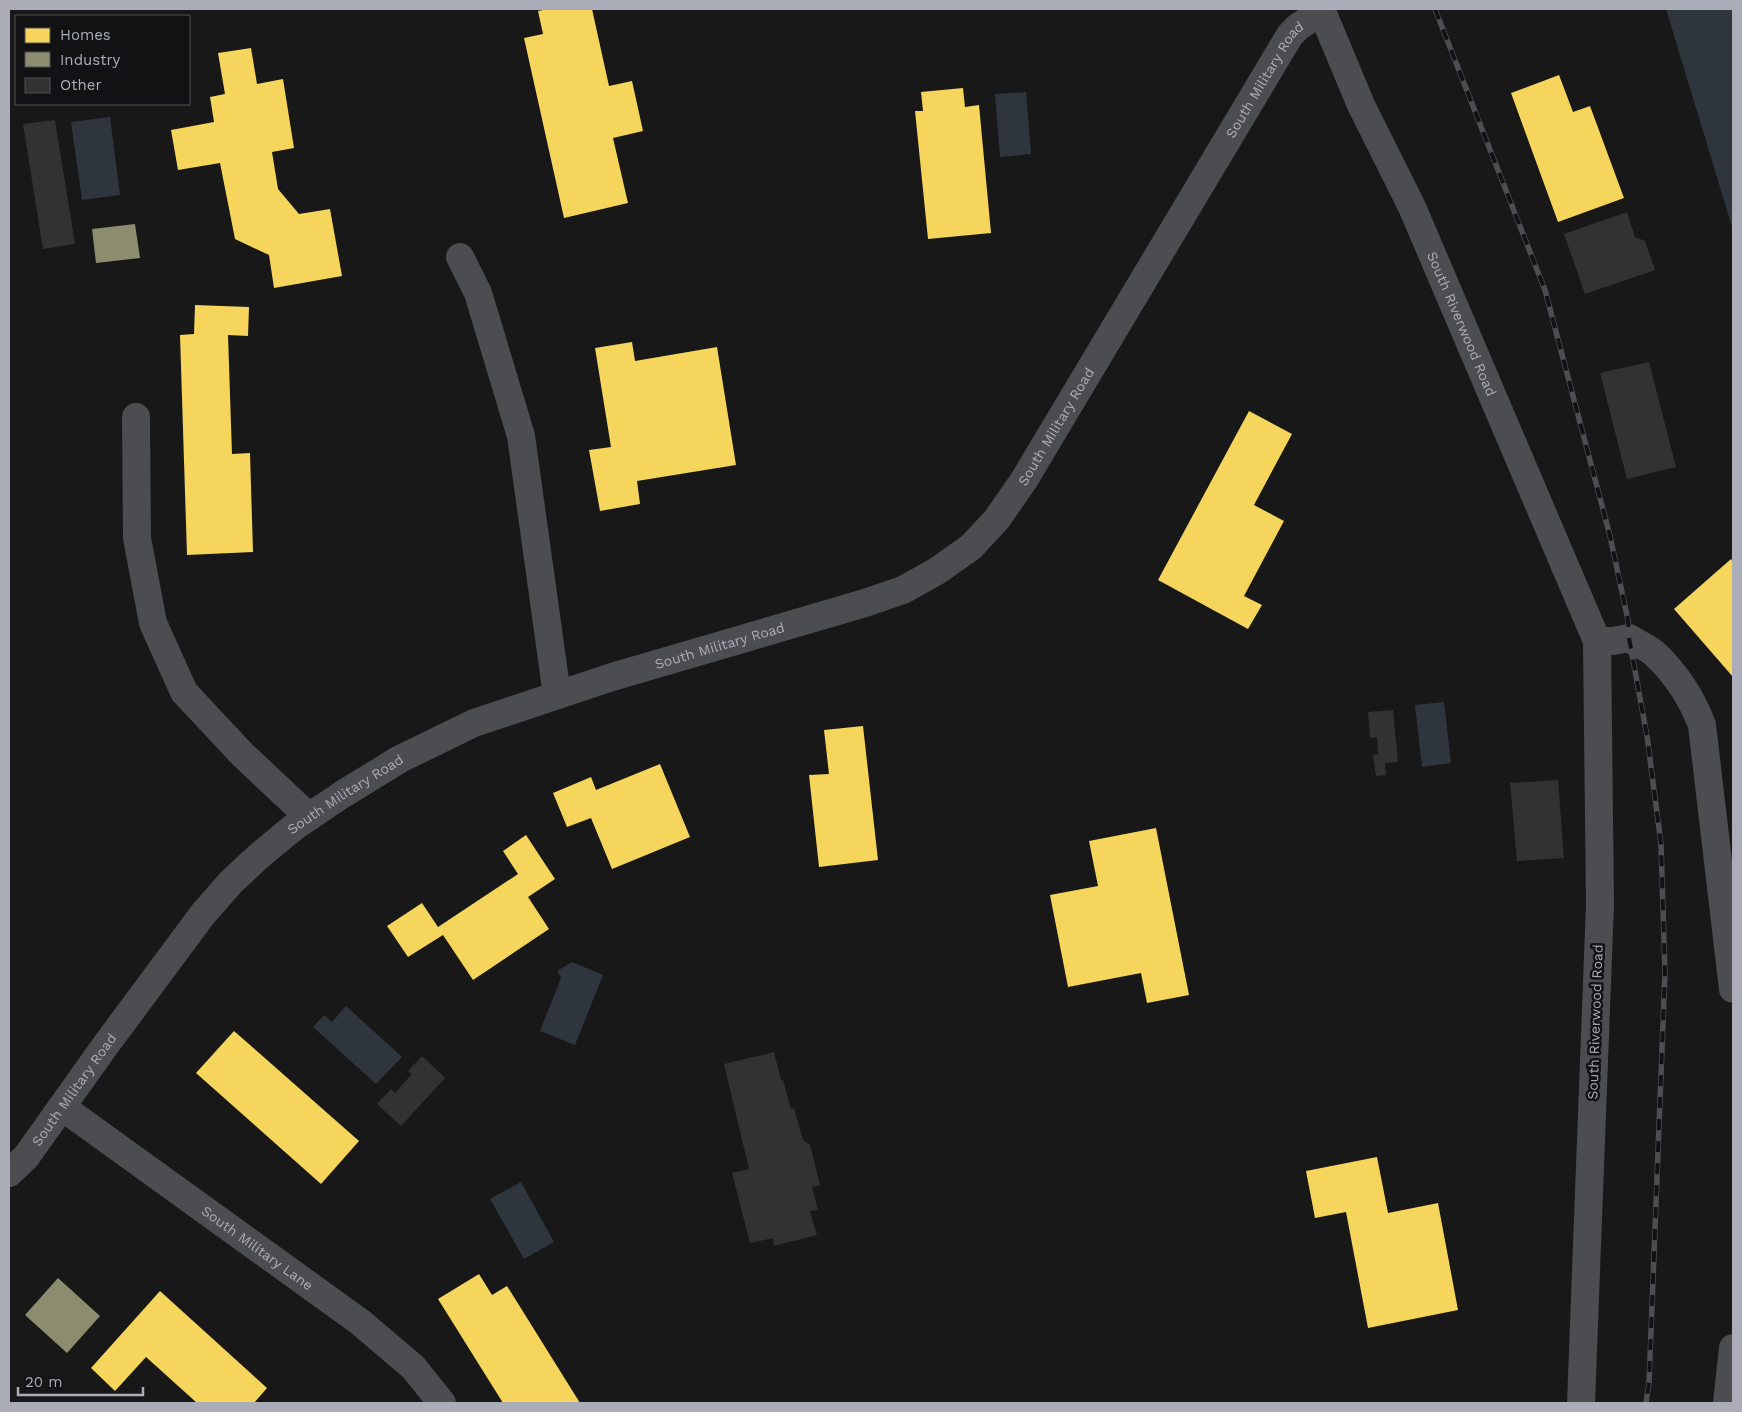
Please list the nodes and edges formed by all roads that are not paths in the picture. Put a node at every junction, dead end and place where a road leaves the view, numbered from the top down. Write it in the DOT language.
graph roads {
  1 [pos="1321,10"];
  2 [pos="460,257"];
  3 [pos="136,417"];
  4 [pos="1597,641"];
  5 [pos="557,695"];
  6 [pos="309,817"];
  7 [pos="1733,989"];
  8 [pos="62,1107"];
  9 [pos="9,1173"];
  10 [pos="1733,1348"];
  11 [pos="442,1403"];
  12 [pos="1580,1403"];
  13 [pos="1727,1403"];
  1 -- 4 [label="street, South Riverwood Road"];
  1 -- 5 [label="street, South Military Road"];
  2 -- 5 [label="street"];
  3 -- 6 [label="street"];
  4 -- 7 [label="street"];
  4 -- 12 [label="street, South Riverwood Road"];
  5 -- 6 [label="street, South Military Road"];
  6 -- 8 [label="street, South Military Road"];
  8 -- 9 [label="street, South Military Road"];
  8 -- 11 [label="street, South Military Lane"];
  10 -- 13 [label="street"];
}
